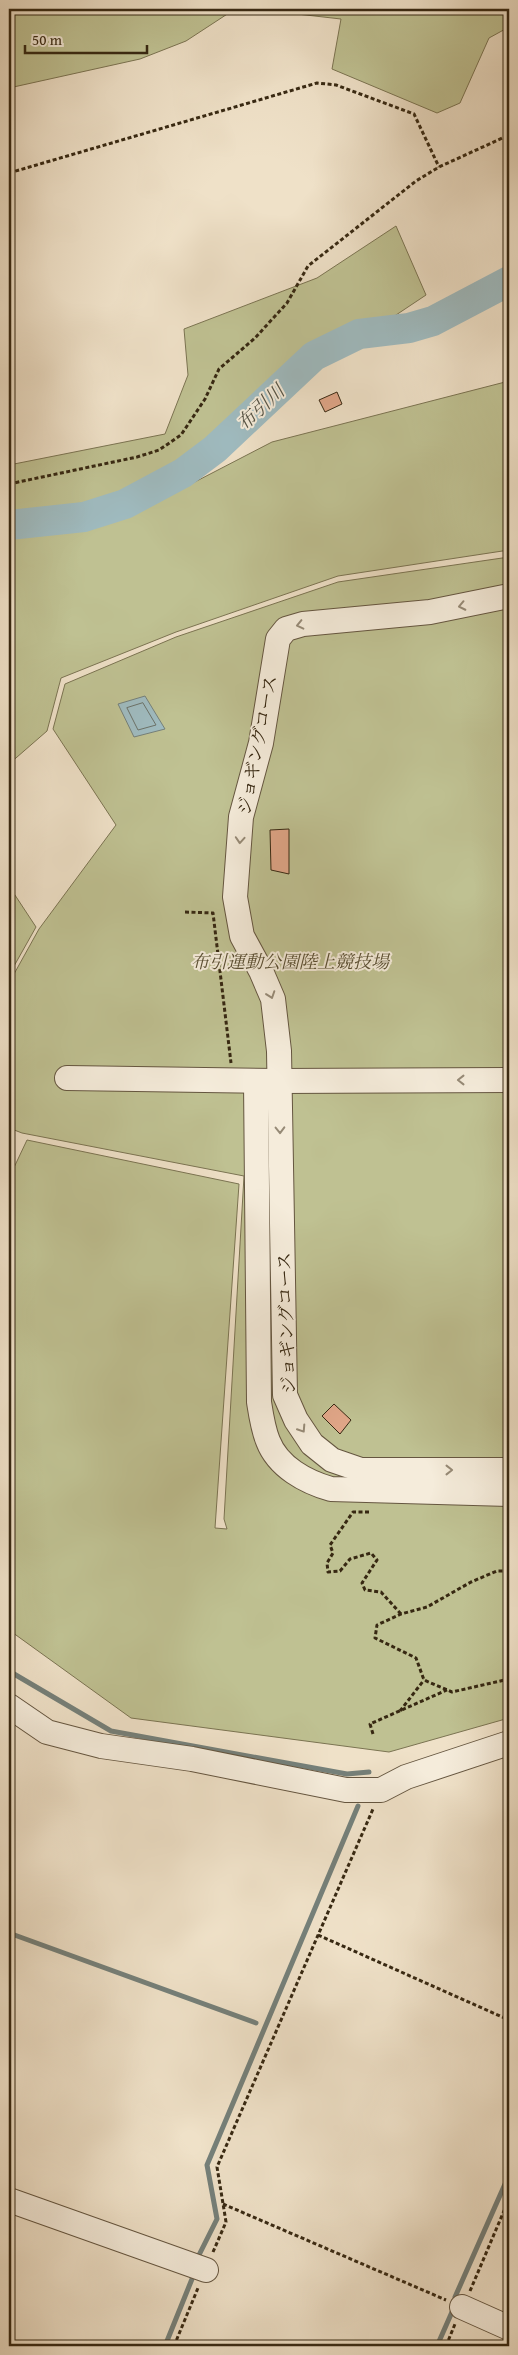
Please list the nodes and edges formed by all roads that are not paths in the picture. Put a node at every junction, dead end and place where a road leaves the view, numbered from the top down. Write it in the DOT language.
graph roads {
  1 [pos="509,596"];
  2 [pos="67,1078"];
  3 [pos="509,1080"];
  4 [pos="244,1081"];
  5 [pos="279,1081"];
  6 [pos="509,1470"];
  7 [pos="509,1494"];
  8 [pos="9,1706"];
  9 [pos="509,1743"];
  10 [pos="9,2200"];
  11 [pos="206,2270"];
  12 [pos="462,2307"];
  13 [pos="509,2328"];
  1 -- 5 [label="street, ジョギングコース, one-way"];
  2 -- 4 [label="street"];
  3 -- 5 [label="street, one-way"];
  4 -- 5 [label="street"];
  4 -- 7 [label="street"];
  5 -- 6 [label="street, ジョギングコース, one-way"];
  8 -- 9 [label="street"];
  10 -- 11 [label="street"];
  12 -- 13 [label="street"];
}
